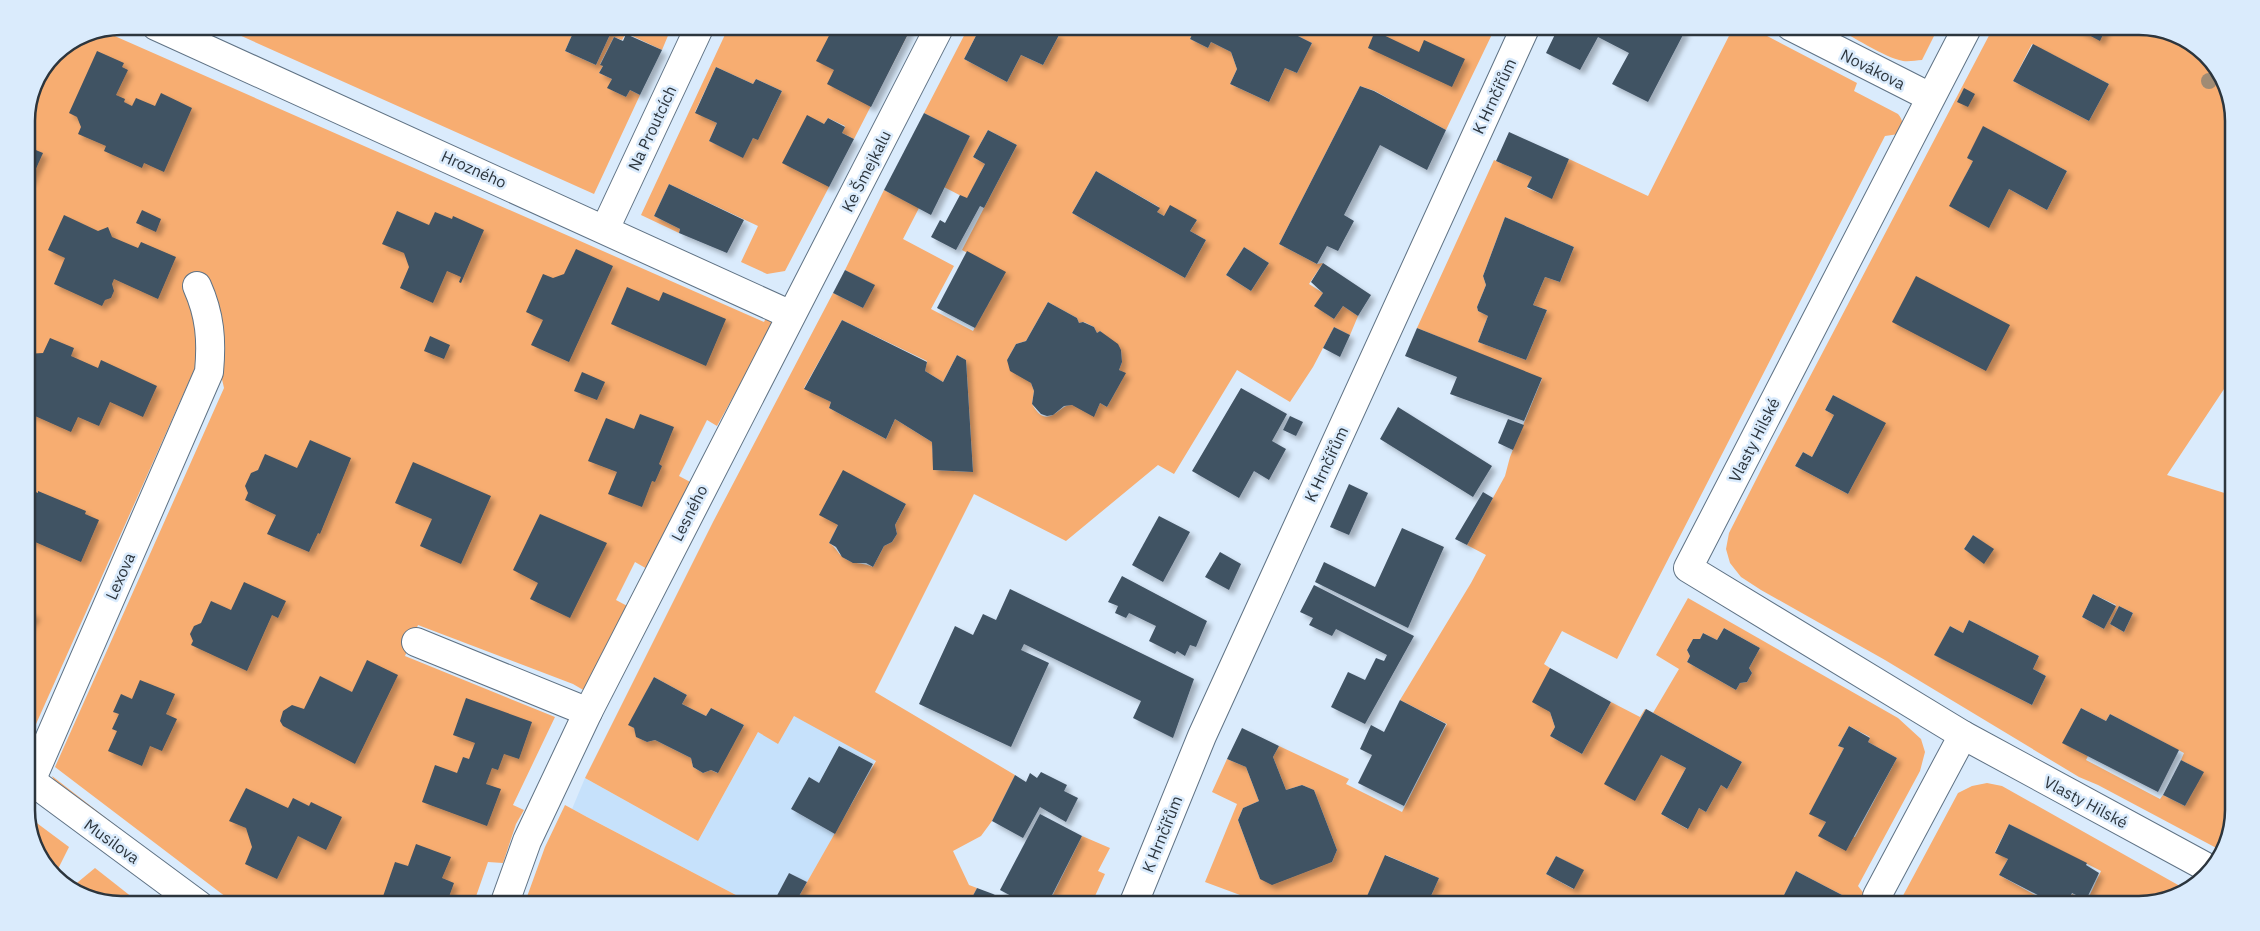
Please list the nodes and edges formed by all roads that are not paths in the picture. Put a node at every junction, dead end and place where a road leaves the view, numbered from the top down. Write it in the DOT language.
graph roads {
  1 [pos="696,35"];
  2 [pos="935,35"];
  3 [pos="1522,35"];
  4 [pos="1808,35"];
  5 [pos="1963,35"];
  6 [pos="212,37"];
  7 [pos="1930,97"];
  8 [pos="605,229"];
  9 [pos="197,286"];
  10 [pos="791,315"];
  11 [pos="416,642"];
  12 [pos="588,712"];
  13 [pos="1963,735"];
  14 [pos="35,766"];
  15 [pos="35,783"];
  16 [pos="2204,866"];
  17 [pos="187,896"];
  18 [pos="507,896"];
  19 [pos="1140,896"];
  20 [pos="1876,896"];
  1 -- 8 [label="street, Na Proutcích"];
  2 -- 10 [label="street, Ke Šmejkalu"];
  3 -- 19 [label="street, K Hrnčířům"];
  4 -- 7 [label="street, Novákova"];
  5 -- 7 [label="street, Vlasty Hilské"];
  6 -- 8 [label="street, Hrozného"];
  7 -- 13 [label="street, Vlasty Hilské"];
  8 -- 10 [label="street, Hrozného"];
  9 -- 14 [label="street, Lexova"];
  10 -- 12 [label="street, Lesného"];
  11 -- 12 [label="street"];
  12 -- 18 [label="street, Lesného"];
  13 -- 16 [label="street, Vlasty Hilské"];
  13 -- 20 [label="street"];
  15 -- 17 [label="street, Musilova"];
}
